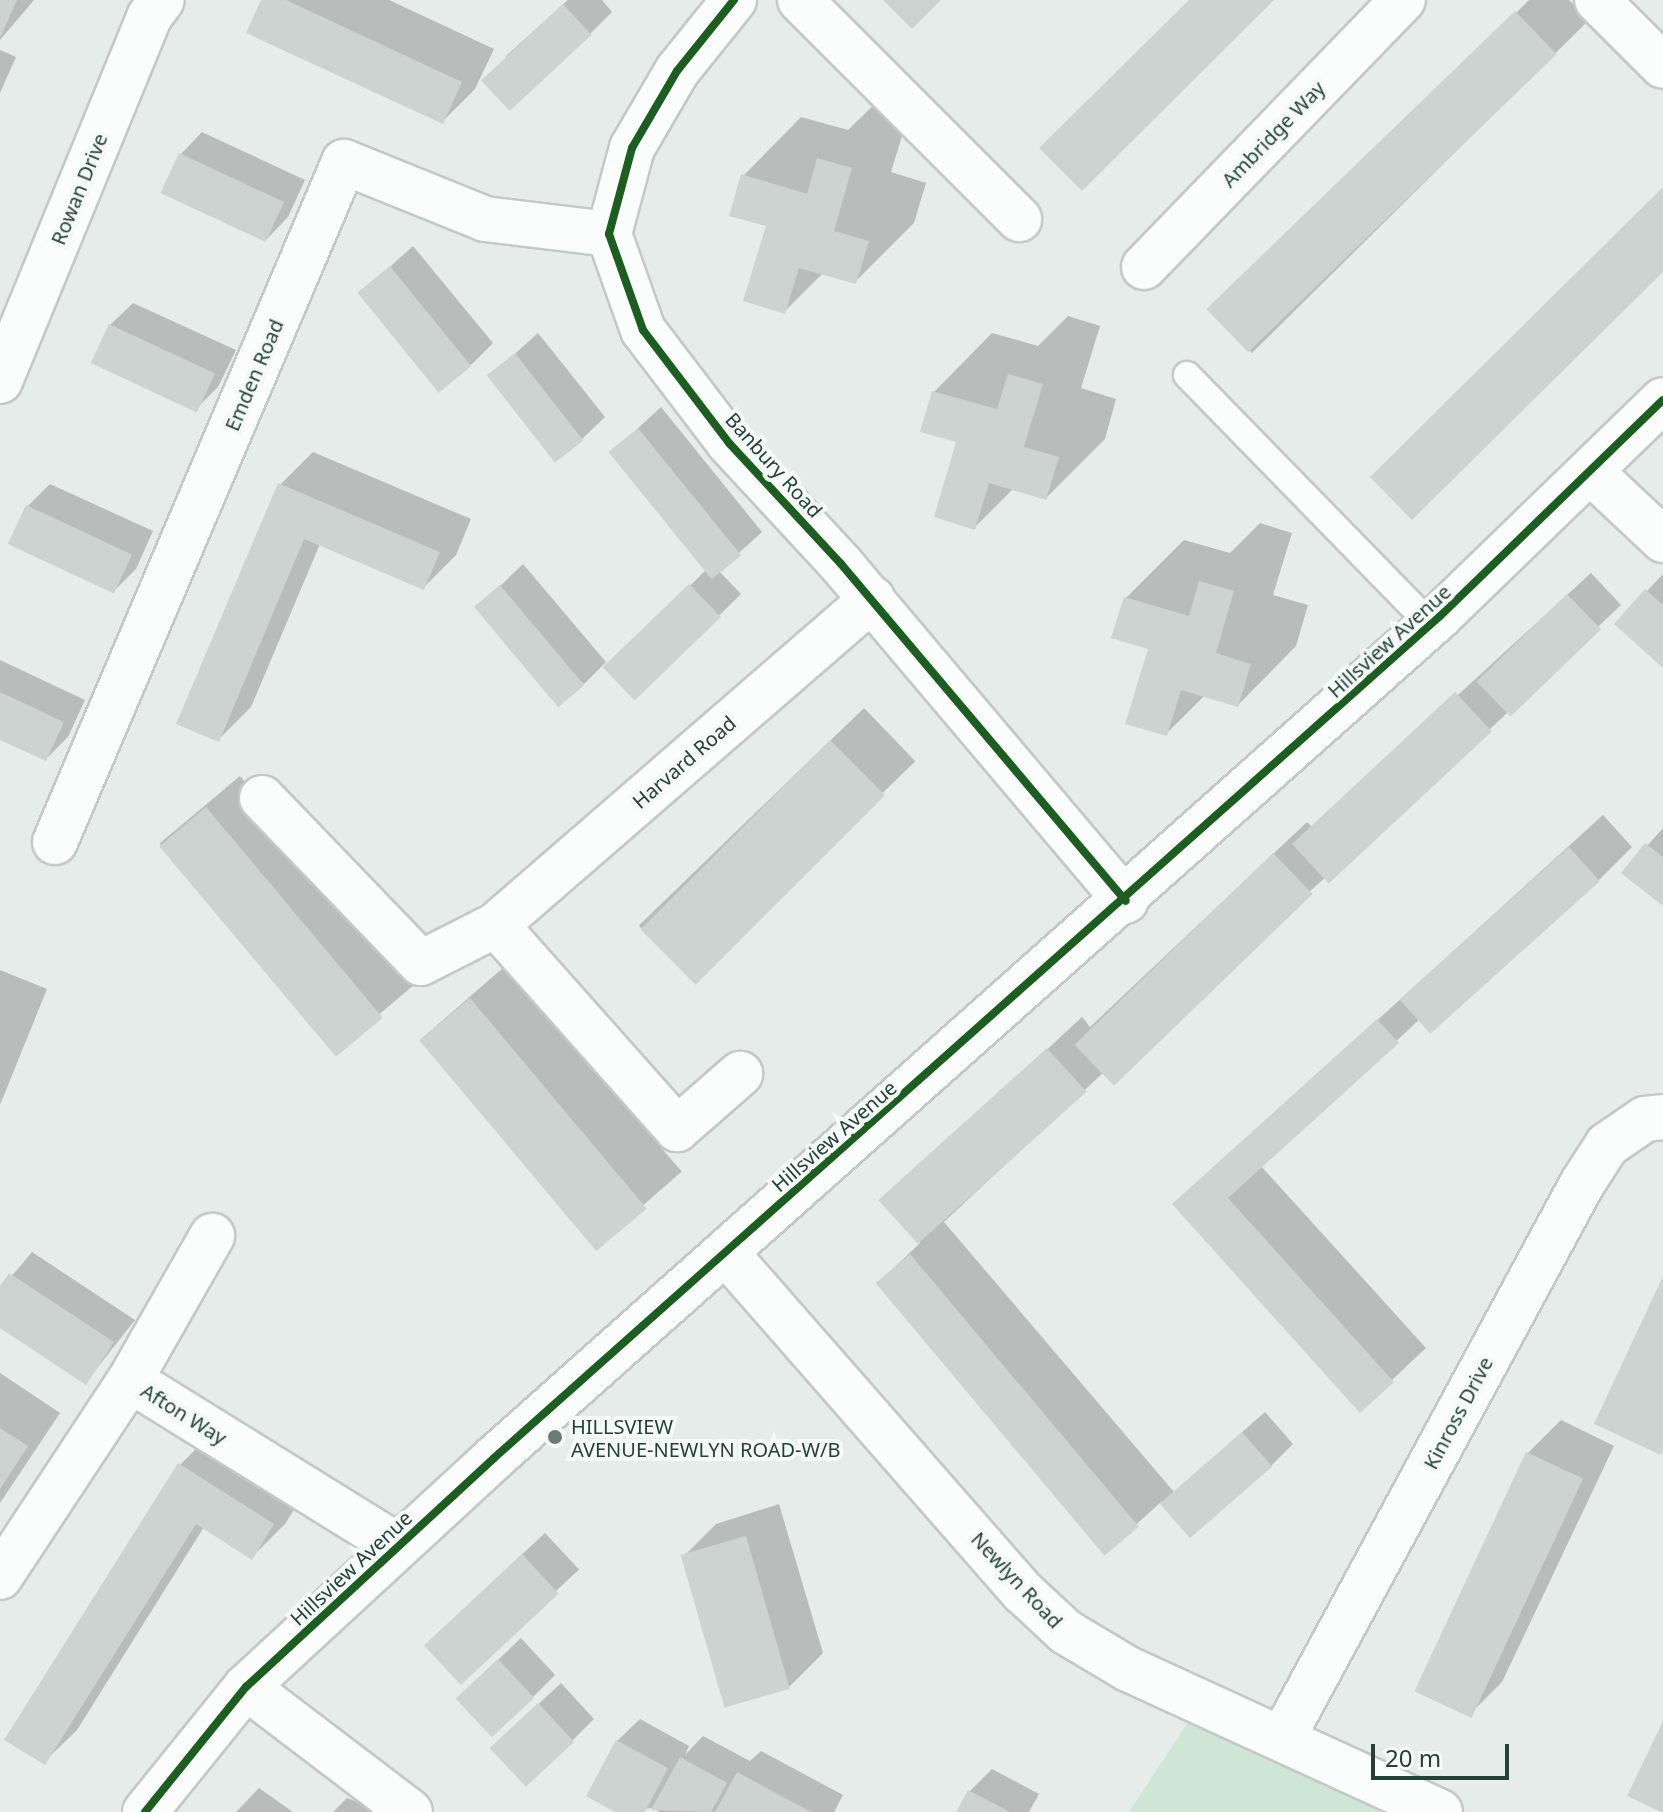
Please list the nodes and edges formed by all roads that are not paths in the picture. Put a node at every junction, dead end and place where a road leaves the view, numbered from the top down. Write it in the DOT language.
graph roads {
  1 [pos="162,0"];
  2 [pos="800,0"];
  3 [pos="1403,0"];
  4 [pos="1597,0"];
  5 [pos="731,1"];
  6 [pos="1663,66"];
  7 [pos="1019,219"];
  8 [pos="609,234"];
  9 [pos="1144,267"];
  10 [pos="1187,375"];
  11 [pos="0,381"];
  12 [pos="1663,400"];
  13 [pos="1592,473"];
  14 [pos="1663,540"];
  15 [pos="872,599"];
  16 [pos="1431,625"];
  17 [pos="262,798"];
  18 [pos="55,842"];
  19 [pos="1126,901"];
  20 [pos="496,925"];
  21 [pos="740,1074"];
  22 [pos="1663,1117"];
  23 [pos="212,1236"];
  24 [pos="726,1253"];
  25 [pos="130,1380"];
  26 [pos="398,1546"];
  27 [pos="0,1577"];
  28 [pos="246,1687"];
  29 [pos="1282,1739"];
  30 [pos="145,1812"];
  31 [pos="410,1812"];
  32 [pos="1440,1812"];
  1 -- 11 [label="street, Rowan Drive"];
  2 -- 7 [label="street"];
  3 -- 9 [label="street, Ambridge Way"];
  4 -- 6 [label="street"];
  5 -- 8 [label="street"];
  8 -- 15 [label="street, Banbury Road"];
  8 -- 18 [label="street, Emden Road"];
  10 -- 16 [label="lane"];
  12 -- 13 [label="street, Hillsview Avenue"];
  13 -- 14 [label="street"];
  13 -- 16 [label="street, Hillsview Avenue"];
  15 -- 19 [label="street, Banbury Road"];
  15 -- 20 [label="street, Harvard Road"];
  16 -- 19 [label="street, Hillsview Avenue"];
  17 -- 20 [label="street, Harvard Road"];
  19 -- 24 [label="street, Hillsview Avenue"];
  20 -- 21 [label="street"];
  22 -- 29 [label="street, Kinross Drive"];
  23 -- 25 [label="street"];
  24 -- 26 [label="street, Hillsview Avenue"];
  24 -- 29 [label="street, Newlyn Road"];
  25 -- 26 [label="street, Afton Way"];
  25 -- 27 [label="street, Afton Way"];
  26 -- 28 [label="street, Hillsview Avenue"];
  28 -- 30 [label="street, Hillsview Avenue"];
  28 -- 31 [label="street"];
  29 -- 32 [label="street, Newlyn Road"];
}
